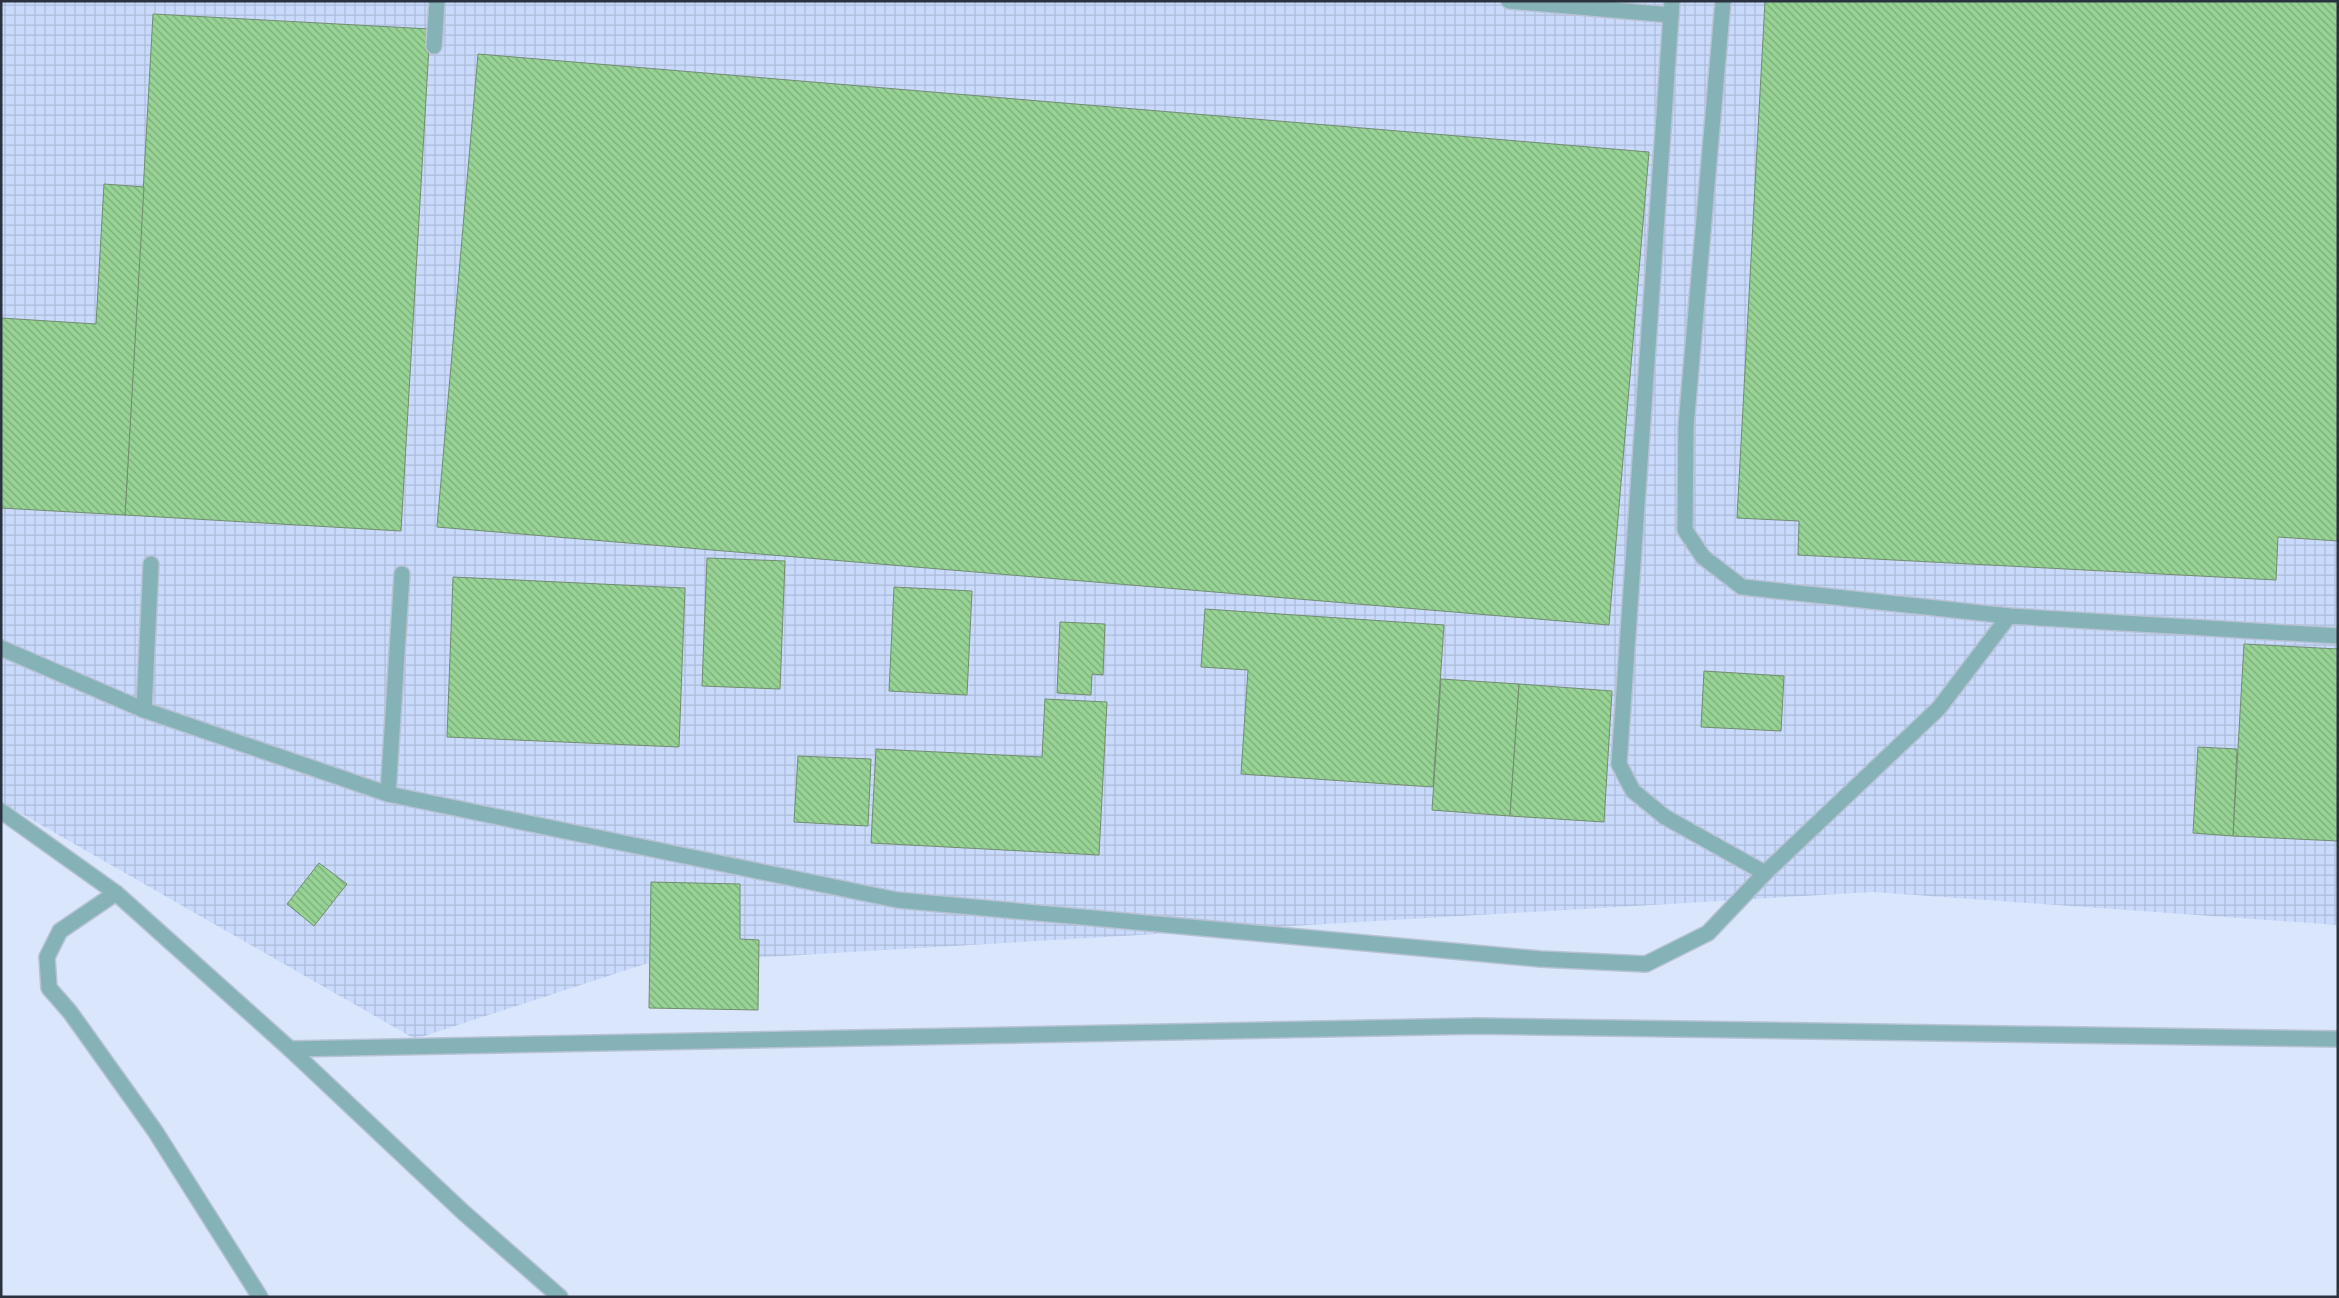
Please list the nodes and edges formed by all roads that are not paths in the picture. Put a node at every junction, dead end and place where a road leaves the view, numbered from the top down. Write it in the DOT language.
graph roads {
  1 [pos="437,1"];
  2 [pos="1509,1"];
  3 [pos="1723,1"];
  4 [pos="1672,8"];
  5 [pos="434,46"];
  6 [pos="151,564"];
  7 [pos="402,574"];
  8 [pos="2009,616"];
  9 [pos="2338,636"];
  10 [pos="1,648"];
  11 [pos="144,710"];
  12 [pos="388,794"];
  13 [pos="1,811"];
  14 [pos="1765,873"];
  15 [pos="116,893"];
  16 [pos="2338,1039"];
  17 [pos="290,1049"];
  18 [pos="260,1297"];
  19 [pos="560,1297"];
  1 -- 5 [label="street"];
  2 -- 4 [label="street"];
  3 -- 8 [label="street"];
  4 -- 14 [label="street"];
  6 -- 11 [label="street"];
  7 -- 12 [label="street"];
  8 -- 9 [label="street"];
  8 -- 14 [label="street"];
  10 -- 11 [label="street"];
  11 -- 12 [label="street"];
  12 -- 14 [label="street"];
  13 -- 15 [label="street"];
  15 -- 17 [label="street"];
  15 -- 18 [label="street"];
  16 -- 17 [label="street"];
  17 -- 19 [label="street"];
}
